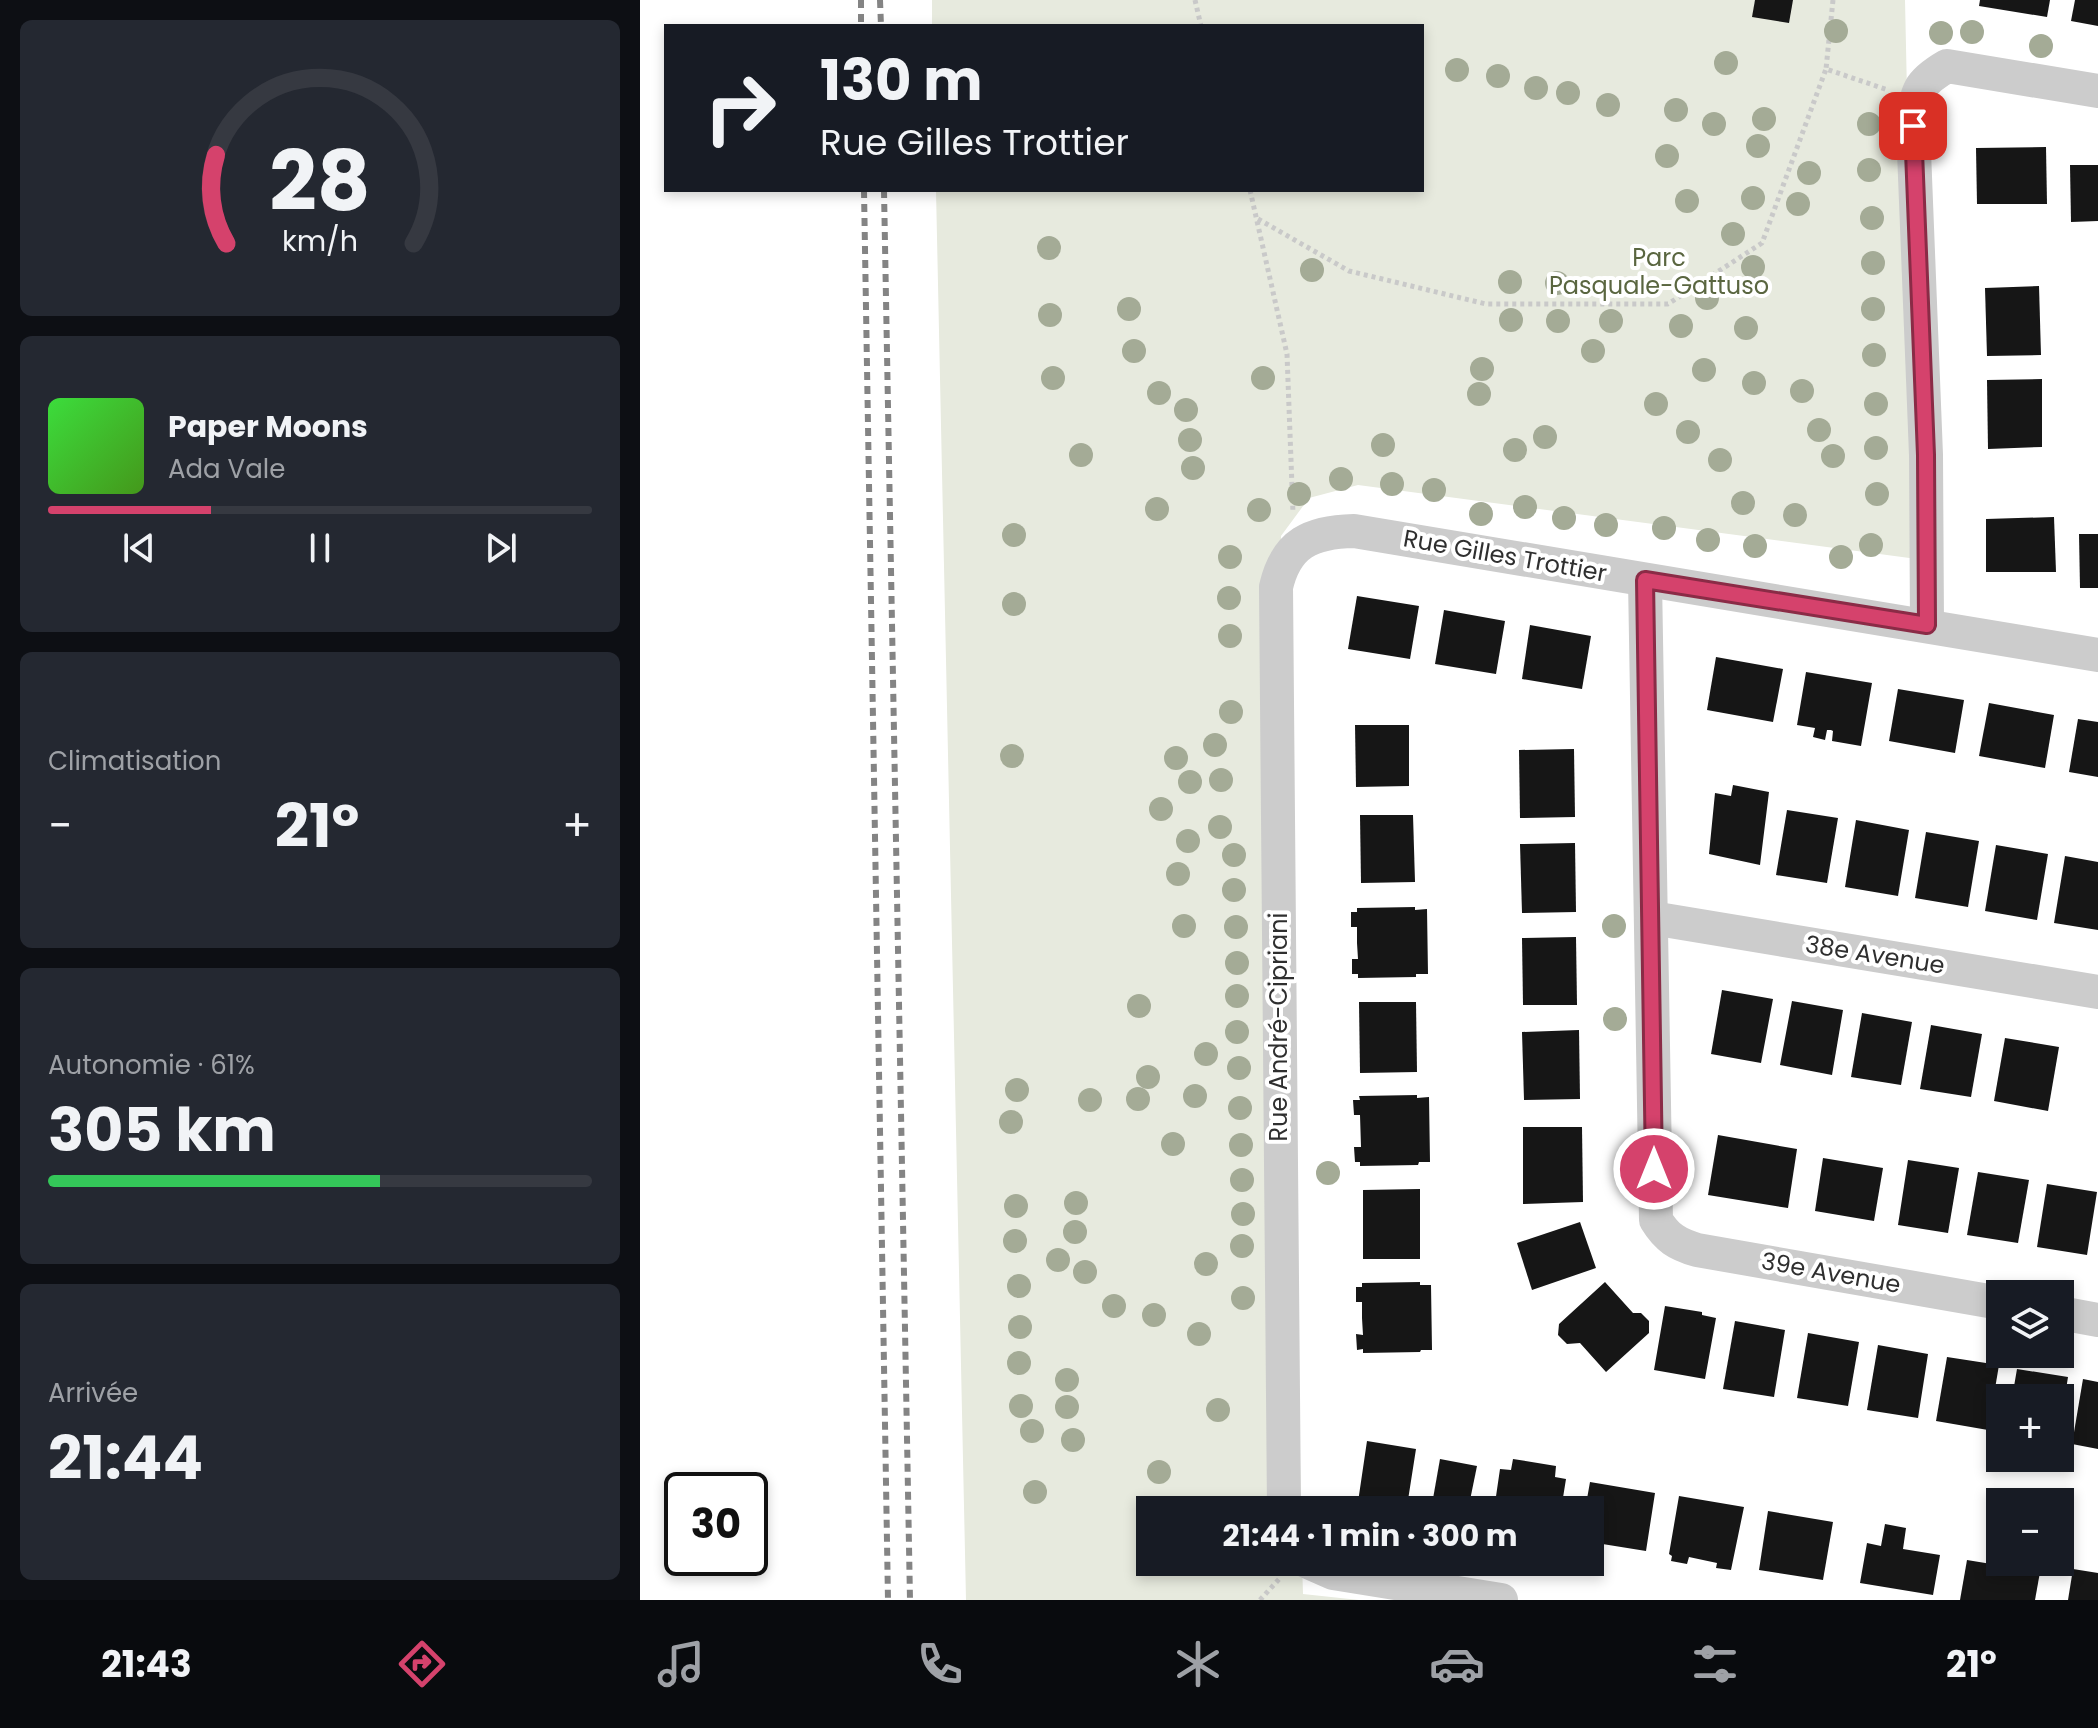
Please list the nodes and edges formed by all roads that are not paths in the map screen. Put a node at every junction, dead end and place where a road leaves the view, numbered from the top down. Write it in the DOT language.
graph roads {
  1 [pos="2098,91"];
  2 [pos="1294,548"];
  3 [pos="1645,580"];
  4 [pos="1927,625"];
  5 [pos="2098,655"];
  6 [pos="1652,918"];
  7 [pos="2098,992"];
  8 [pos="1986,1301"];
  9 [pos="2074,1316"];
  10 [pos="2098,1320"];
  11 [pos="1284,1496"];
  12 [pos="1352,1576"];
  13 [pos="1501,1600"];
  1 -- 4 [label="street"];
  2 -- 3 [label="street, Rue Gilles Trottier"];
  2 -- 11 [label="street, Rue André-Cipriani"];
  3 -- 4 [label="street, Rue Gilles Trottier"];
  3 -- 6 [label="street"];
  4 -- 5 [label="street, Rue Gilles Trottier"];
  6 -- 7 [label="street, 38e Avenue"];
  6 -- 8 [label="street, 39e Avenue"];
  9 -- 10 [label="street"];
  12 -- 13 [label="street"];
}
